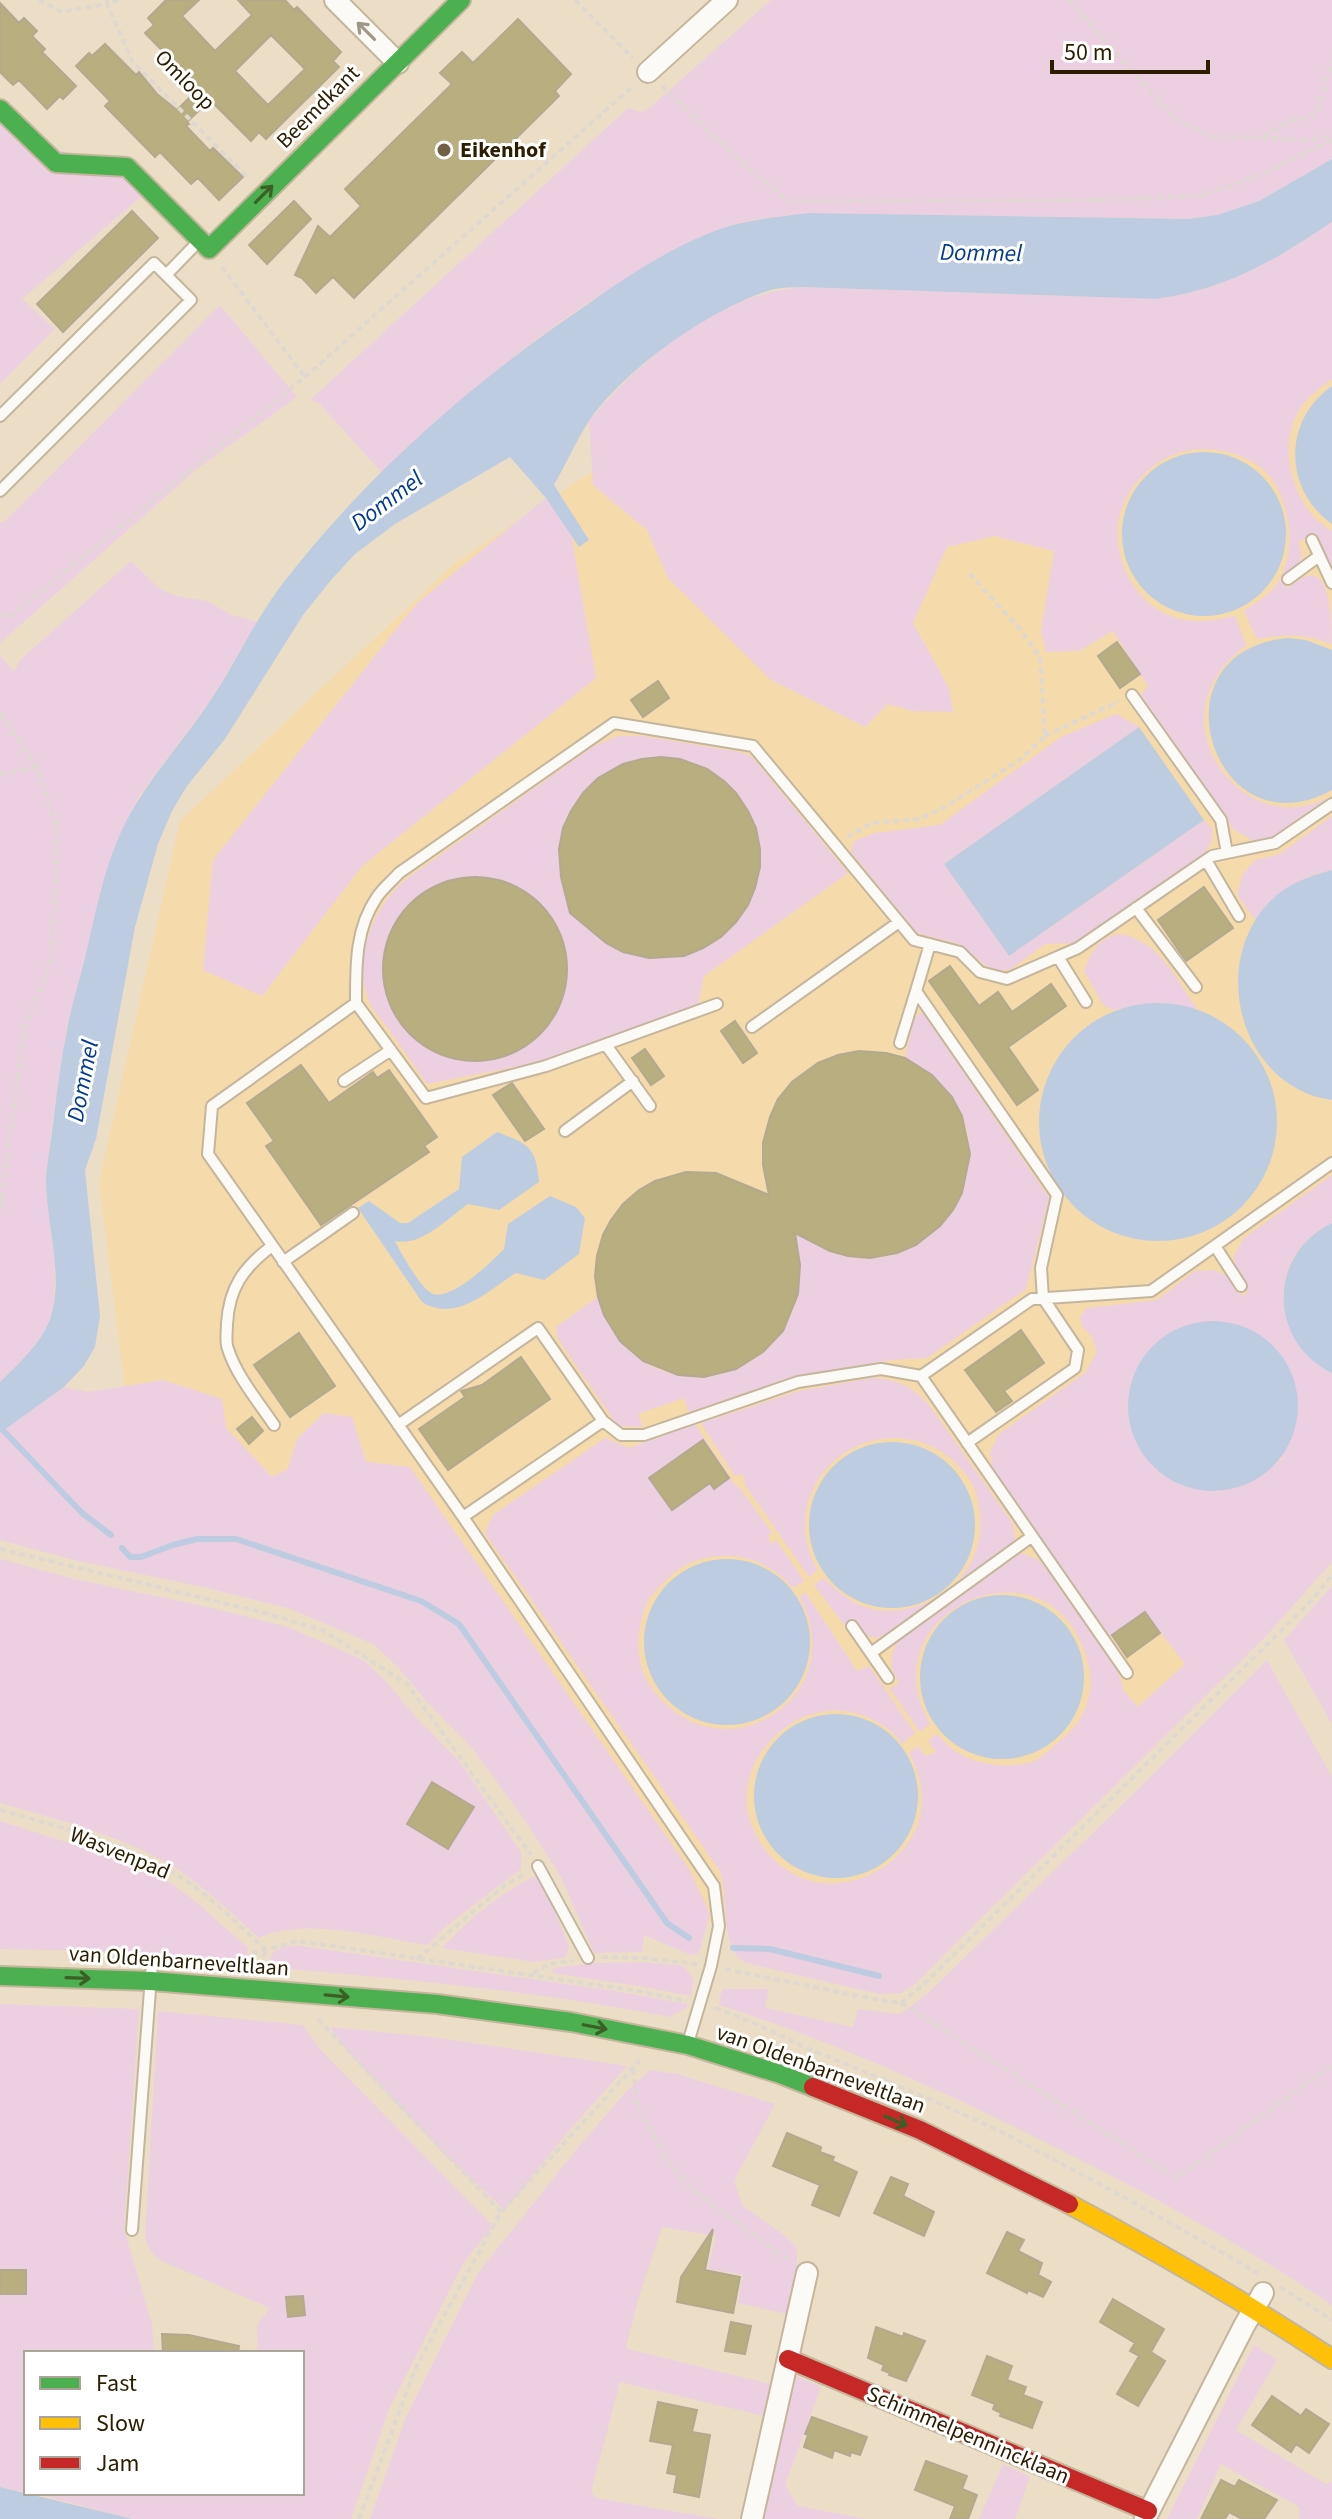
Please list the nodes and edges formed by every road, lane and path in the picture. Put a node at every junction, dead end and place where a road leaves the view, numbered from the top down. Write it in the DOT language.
graph roads {
  1 [pos="39,0"];
  2 [pos="119,0"];
  3 [pos="335,0"];
  4 [pos="461,0"];
  5 [pos="575,0"];
  6 [pos="727,0"];
  7 [pos="1069,0"];
  8 [pos="107,2"];
  9 [pos="1332,61"];
  10 [pos="398,63"];
  11 [pos="648,72"];
  12 [pos="0,109"];
  13 [pos="1262,138"];
  14 [pos="1332,138"];
  15 [pos="264,194"];
  16 [pos="204,244"];
  17 [pos="166,275"];
  18 [pos="305,377"];
  19 [pos="0,416"];
  20 [pos="0,491"];
  21 [pos="1312,540"];
  22 [pos="1319,556"];
  23 [pos="968,572"];
  24 [pos="1288,579"];
  25 [pos="1332,583"];
  26 [pos="0,615"];
  27 [pos="1132,695"];
  28 [pos="0,714"];
  29 [pos="1045,736"];
  30 [pos="37,767"];
  31 [pos="0,774"];
  32 [pos="1332,804"];
  33 [pos="834,844"];
  34 [pos="1227,853"];
  35 [pos="1206,860"];
  36 [pos="1136,908"];
  37 [pos="1239,916"];
  38 [pos="899,922"];
  39 [pos="930,944"];
  40 [pos="1058,957"];
  41 [pos="1196,987"];
  42 [pos="916,991"];
  43 [pos="1086,1002"];
  44 [pos="356,1003"];
  45 [pos="717,1004"];
  46 [pos="752,1027"];
  47 [pos="900,1043"];
  48 [pos="606,1045"];
  49 [pos="391,1050"];
  50 [pos="344,1081"];
  51 [pos="633,1081"];
  52 [pos="650,1106"];
  53 [pos="565,1131"];
  54 [pos="1332,1163"];
  55 [pos="2,1170"];
  56 [pos="353,1213"];
  57 [pos="0,1214"];
  58 [pos="272,1246"];
  59 [pos="1215,1246"];
  60 [pos="283,1262"];
  61 [pos="1241,1286"];
  62 [pos="1043,1298"];
  63 [pos="921,1376"];
  64 [pos="603,1421"];
  65 [pos="274,1425"];
  66 [pos="398,1425"];
  67 [pos="967,1443"];
  68 [pos="463,1517"];
  69 [pos="1031,1537"];
  70 [pos="0,1549"];
  71 [pos="1332,1575"];
  72 [pos="852,1626"];
  73 [pos="871,1653"];
  74 [pos="1127,1673"];
  75 [pos="888,1678"];
  76 [pos="0,1810"];
  77 [pos="538,1866"];
  78 [pos="265,1949"];
  79 [pos="588,1958"];
  80 [pos="417,1959"];
  81 [pos="711,1966"];
  82 [pos="147,1969"];
  83 [pos="237,1970"];
  84 [pos="305,1975"];
  85 [pos="0,1976"];
  86 [pos="901,2003"];
  87 [pos="314,2014"];
  88 [pos="690,2036"];
  89 [pos="644,2055"];
  90 [pos="1332,2065"];
  91 [pos="633,2069"];
  92 [pos="822,2071"];
  93 [pos="888,2098"];
  94 [pos="983,2141"];
  95 [pos="501,2212"];
  96 [pos="132,2230"];
  97 [pos="807,2273"];
  98 [pos="1261,2297"];
  99 [pos="788,2359"];
  100 [pos="1332,2359"];
  101 [pos="1147,2515"];
  102 [pos="359,2519"];
  103 [pos="752,2519"];
  1 -- 8 [label="path"];
  2 -- 8 [label="path"];
  10 -- 3 [label="street, one-way"];
  4 -- 10 [label="main road, Beemdkant"];
  5 -- 11 [label="path"];
  6 -- 11 [label="street"];
  7 -- 13 [label="path"];
  8 -- 15 [label="path, Omloop"];
  9 -- 13 [label="path"];
  15 -- 10 [label="main road, Beemdkant, one-way"];
  11 -- 14 [label="path"];
  11 -- 18 [label="path"];
  12 -- 16 [label="main road"];
  13 -- 14 [label="path"];
  15 -- 16 [label="main road, Beemdkant"];
  16 -- 17 [label="lane"];
  16 -- 18 [label="path"];
  17 -- 19 [label="lane"];
  17 -- 20 [label="lane"];
  18 -- 26 [label="path"];
  21 -- 22 [label="lane"];
  22 -- 24 [label="lane"];
  22 -- 25 [label="lane"];
  23 -- 29 [label="path"];
  27 -- 29 [label="path"];
  27 -- 34 [label="lane"];
  28 -- 30 [label="path"];
  29 -- 33 [label="path"];
  30 -- 31 [label="path"];
  30 -- 55 [label="path"];
  32 -- 34 [label="lane"];
  33 -- 38 [label="lane"];
  33 -- 44 [label="lane"];
  34 -- 35 [label="lane"];
  35 -- 36 [label="lane"];
  35 -- 37 [label="lane"];
  36 -- 40 [label="lane"];
  36 -- 41 [label="lane"];
  38 -- 39 [label="lane"];
  38 -- 46 [label="lane"];
  39 -- 40 [label="lane"];
  39 -- 42 [label="lane"];
  40 -- 43 [label="lane"];
  42 -- 47 [label="lane"];
  42 -- 62 [label="lane"];
  44 -- 49 [label="lane"];
  44 -- 58 [label="lane"];
  45 -- 48 [label="lane"];
  48 -- 49 [label="lane"];
  48 -- 51 [label="lane"];
  49 -- 50 [label="lane"];
  51 -- 52 [label="lane"];
  51 -- 53 [label="lane"];
  54 -- 59 [label="lane"];
  55 -- 57 [label="path"];
  56 -- 60 [label="lane"];
  58 -- 60 [label="lane"];
  58 -- 65 [label="lane"];
  59 -- 61 [label="lane"];
  59 -- 62 [label="lane"];
  60 -- 66 [label="lane"];
  62 -- 63 [label="lane"];
  62 -- 67 [label="lane"];
  63 -- 64 [label="lane"];
  63 -- 67 [label="lane"];
  64 -- 66 [label="lane"];
  64 -- 68 [label="lane"];
  66 -- 68 [label="lane"];
  67 -- 69 [label="lane"];
  68 -- 81 [label="lane"];
  69 -- 73 [label="lane"];
  69 -- 74 [label="lane"];
  70 -- 77 [label="path"];
  71 -- 86 [label="path"];
  72 -- 73 [label="lane"];
  73 -- 75 [label="lane"];
  76 -- 78 [label="path, Wasvenpad"];
  77 -- 79 [label="lane"];
  77 -- 80 [label="path"];
  78 -- 80 [label="path, van Oldenbarneveltlaan"];
  79 -- 80 [label="path, van Oldenbarneveltlaan"];
  79 -- 81 [label="path"];
  81 -- 86 [label="path"];
  81 -- 88 [label="lane"];
  82 -- 83 [label="main road, van Oldenbarneveltlaan"];
  85 -- 82 [label="main road, van Oldenbarneveltlaan, one-way"];
  82 -- 88 [label="main road, van Oldenbarneveltlaan, one-way"];
  82 -- 96 [label="lane"];
  84 -- 88 [label="main road, van Oldenbarneveltlaan"];
  86 -- 90 [label="path"];
  87 -- 95 [label="path"];
  88 -- 92 [label="main road, van Oldenbarneveltlaan"];
  88 -- 98 [label="main road, van Oldenbarneveltlaan, one-way"];
  89 -- 91 [label="path"];
  91 -- 95 [label="path"];
  91 -- 97 [label="path"];
  93 -- 94 [label="main road, van Oldenbarneveltlaan"];
  95 -- 102 [label="path"];
  97 -- 99 [label="street"];
  98 -- 100 [label="main road, van Oldenbarneveltlaan"];
  98 -- 101 [label="street"];
  99 -- 101 [label="main road, Schimmelpennincklaan"];
  99 -- 103 [label="street"];
}
